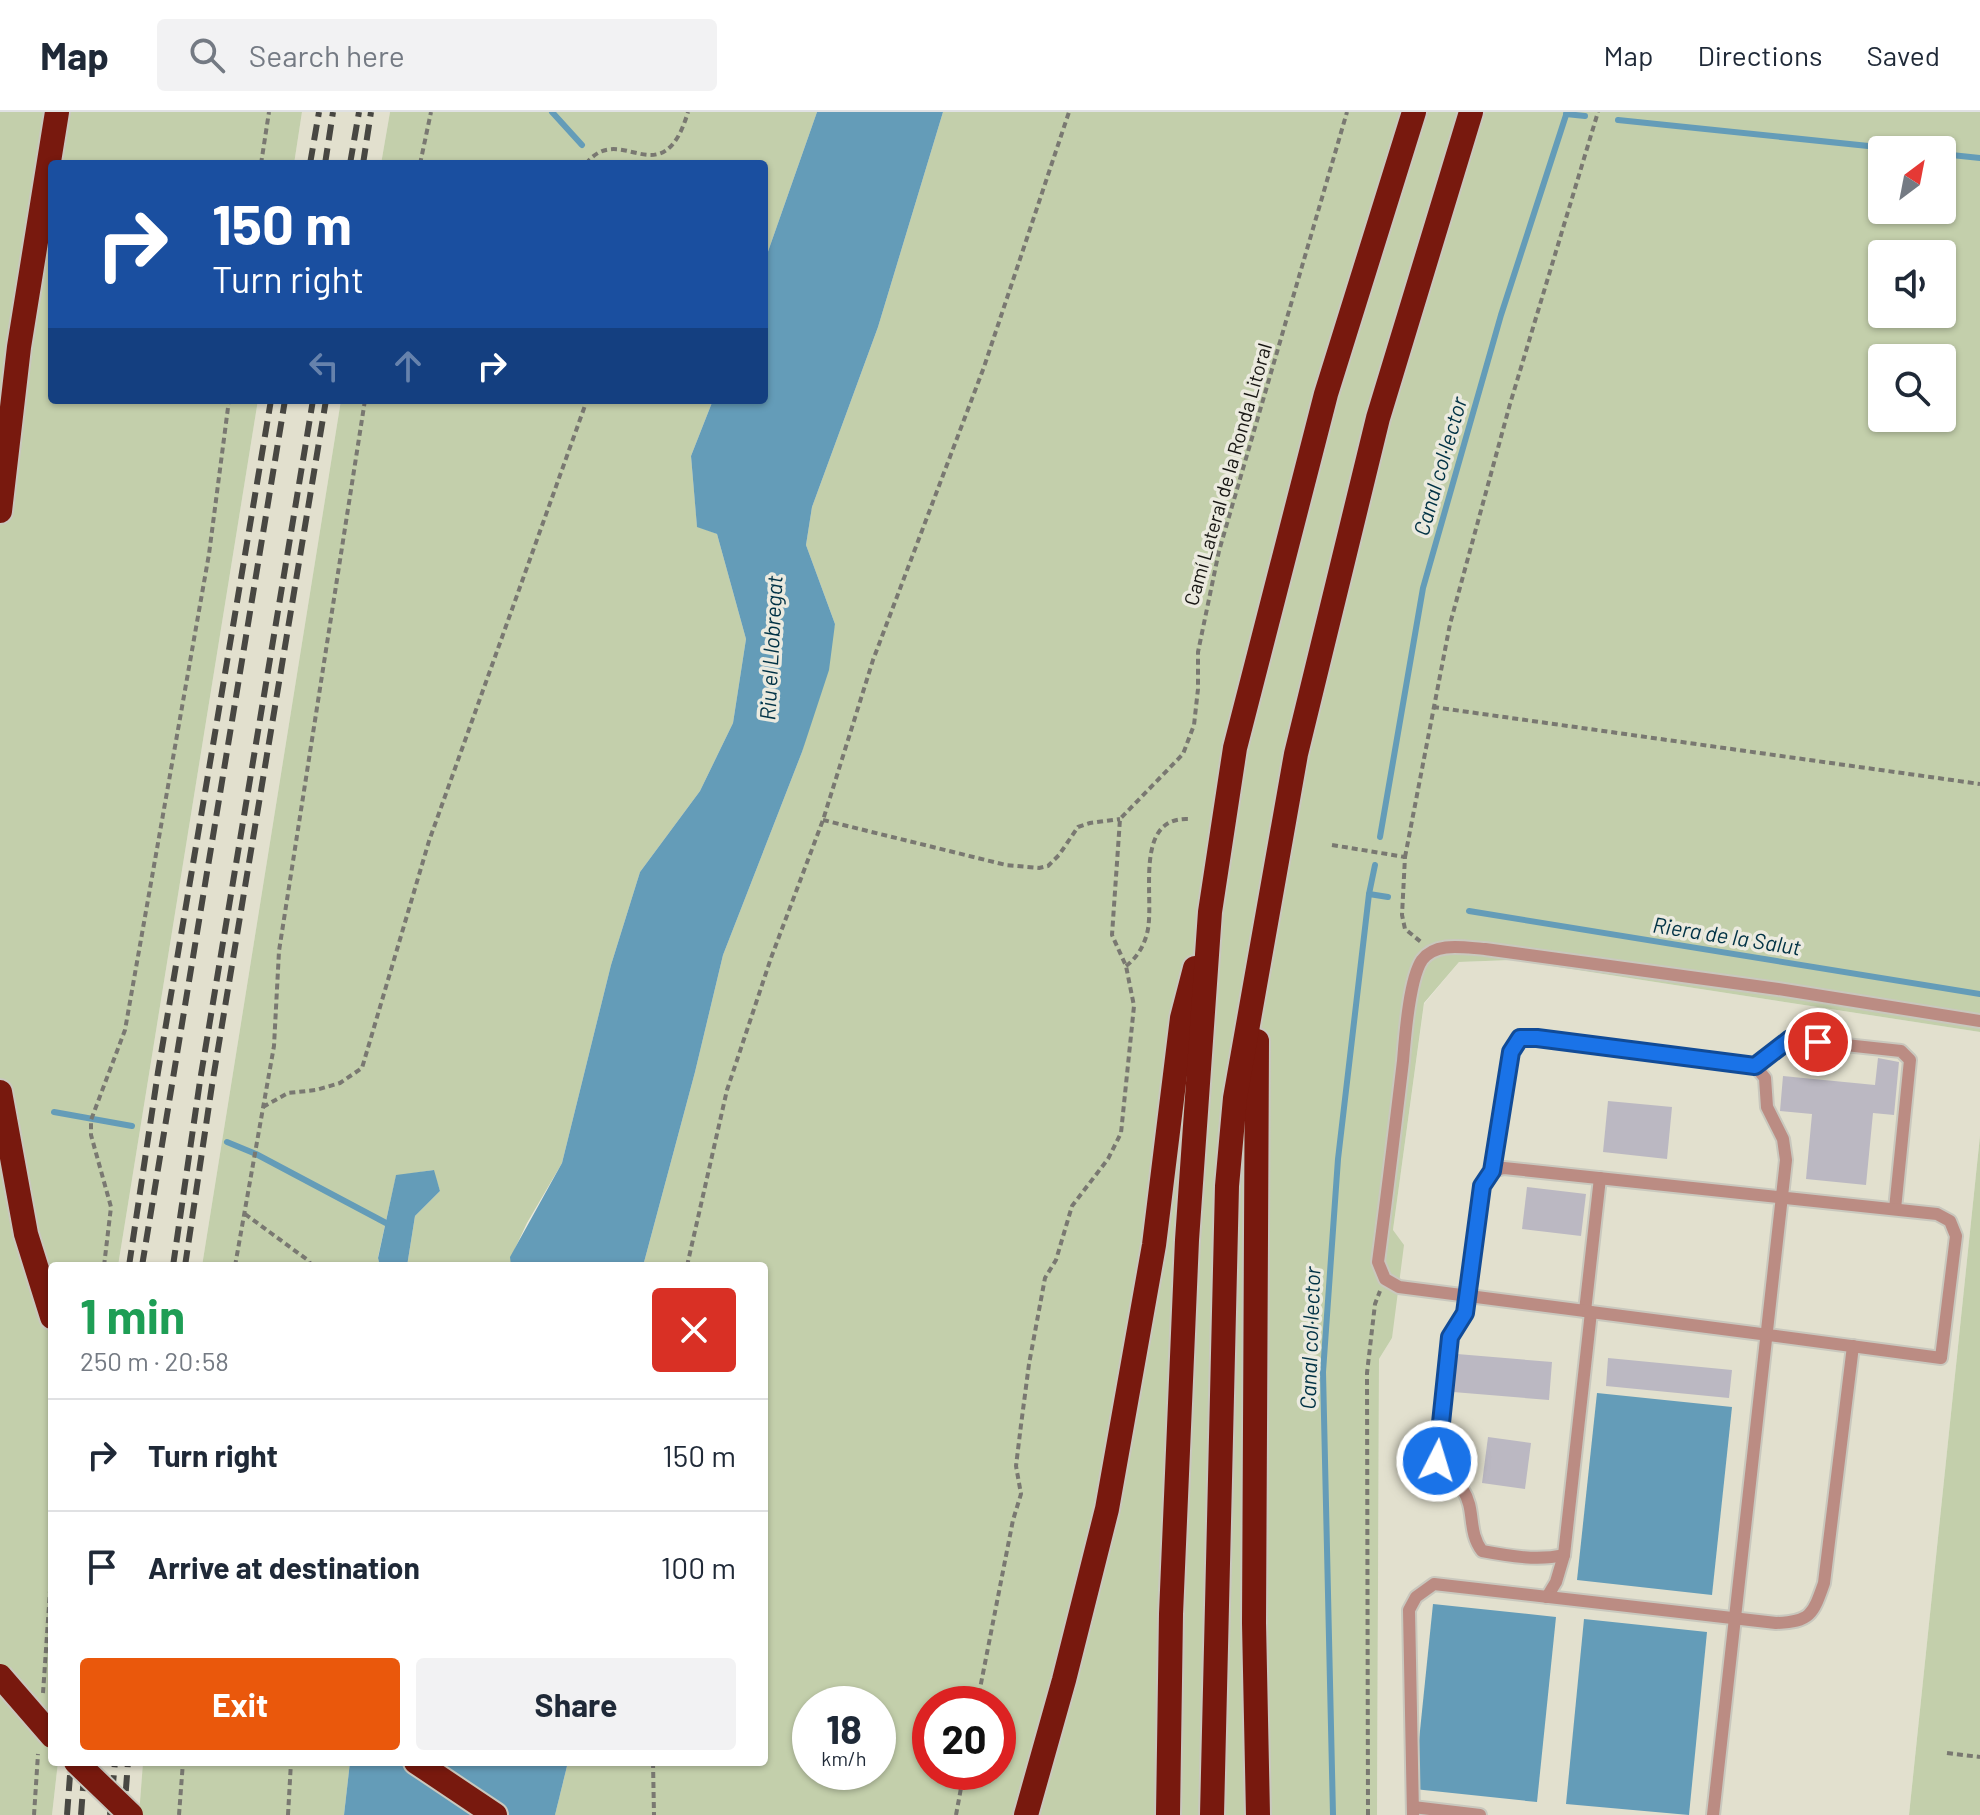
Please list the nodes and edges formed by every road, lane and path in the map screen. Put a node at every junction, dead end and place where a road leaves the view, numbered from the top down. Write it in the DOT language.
graph roads {
  1 [pos="57,112"];
  2 [pos="269,112"];
  3 [pos="431,112"];
  4 [pos="688,112"];
  5 [pos="1069,112"];
  6 [pos="1347,112"];
  7 [pos="1414,112"];
  8 [pos="1471,112"];
  9 [pos="1598,112"];
  10 [pos="49,160"];
  11 [pos="262,160"];
  12 [pos="421,160"];
  13 [pos="589,160"];
  14 [pos="48,168"];
  15 [pos="228,404"];
  16 [pos="364,404"];
  17 [pos="586,404"];
  18 [pos="0,511"];
  19 [pos="1433,707"];
  20 [pos="1980,784"];
  21 [pos="1120,819"];
  22 [pos="1188,819"];
  23 [pos="823,820"];
  24 [pos="1332,845"];
  25 [pos="1403,857"];
  26 [pos="1210,912"];
  27 [pos="1433,950"];
  28 [pos="1126,966"];
  29 [pos="1257,980"];
  30 [pos="1980,1021"];
  31 [pos="1755,1066"];
  32 [pos="0,1092"];
  33 [pos="262,1108"];
  34 [pos="1492,1171"];
  35 [pos="1600,1178"];
  36 [pos="1781,1197"];
  37 [pos="1895,1209"];
  38 [pos="245,1214"];
  39 [pos="104,1262"];
  40 [pos="236,1262"];
  41 [pos="309,1262"];
  42 [pos="688,1262"];
  43 [pos="1385,1279"];
  44 [pos="1466,1296"];
  45 [pos="48,1304"];
  46 [pos="1588,1312"];
  47 [pos="1766,1335"];
  48 [pos="1853,1346"];
  49 [pos="1564,1555"];
  50 [pos="1547,1597"];
  51 [pos="48,1619"];
  52 [pos="1735,1619"];
  53 [pos="0,1676"];
  54 [pos="981,1686"];
  55 [pos="42,1704"];
  56 [pos="45,1744"];
  57 [pos="1947,1753"];
  58 [pos="1980,1757"];
  59 [pos="80,1766"];
  60 [pos="183,1766"];
  61 [pos="291,1766"];
  62 [pos="422,1766"];
  63 [pos="653,1766"];
  64 [pos="961,1790"];
  65 [pos="1413,1811"];
  66 [pos="34,1815"];
  67 [pos="131,1815"];
  68 [pos="179,1815"];
  69 [pos="288,1815"];
  70 [pos="495,1815"];
  71 [pos="654,1815"];
  72 [pos="956,1815"];
  73 [pos="1026,1815"];
  74 [pos="1168,1815"];
  75 [pos="1212,1815"];
  76 [pos="1258,1815"];
  77 [pos="1368,1815"];
  78 [pos="1480,1815"];
  79 [pos="1713,1815"];
  1 -- 10 [label="highway"];
  2 -- 11 [label="path"];
  3 -- 12 [label="path"];
  4 -- 13 [label="path"];
  5 -- 23 [label="path"];
  6 -- 21 [label="path, Camí Lateral de la Ronda Litoral"];
  7 -- 26 [label="highway"];
  8 -- 29 [label="highway"];
  9 -- 19 [label="path"];
  14 -- 18 [label="highway"];
  15 -- 39 [label="path"];
  16 -- 33 [label="path"];
  17 -- 33 [label="path"];
  19 -- 20 [label="path"];
  19 -- 25 [label="path"];
  21 -- 23 [label="path"];
  21 -- 28 [label="path"];
  22 -- 28 [label="path"];
  23 -- 42 [label="path"];
  24 -- 25 [label="path"];
  25 -- 27 [label="path"];
  26 -- 73 [label="highway"];
  26 -- 74 [label="highway"];
  27 -- 30 [label="lane"];
  27 -- 43 [label="lane"];
  28 -- 54 [label="path"];
  29 -- 75 [label="highway"];
  29 -- 76 [label="highway"];
  31 -- 34 [label="lane"];
  31 -- 36 [label="lane"];
  31 -- 37 [label="lane"];
  32 -- 45 [label="highway"];
  33 -- 38 [label="path"];
  34 -- 35 [label="lane"];
  34 -- 44 [label="lane"];
  35 -- 36 [label="lane"];
  35 -- 46 [label="lane"];
  36 -- 37 [label="lane"];
  36 -- 47 [label="lane"];
  37 -- 48 [label="lane"];
  38 -- 40 [label="path"];
  38 -- 41 [label="path"];
  43 -- 44 [label="lane"];
  43 -- 77 [label="path"];
  44 -- 46 [label="lane"];
  44 -- 49 [label="lane"];
  46 -- 47 [label="lane"];
  46 -- 49 [label="lane"];
  47 -- 48 [label="lane"];
  47 -- 52 [label="lane"];
  48 -- 52 [label="lane"];
  49 -- 50 [label="lane"];
  50 -- 52 [label="lane"];
  50 -- 65 [label="lane"];
  51 -- 55 [label="path"];
  52 -- 79 [label="lane"];
  53 -- 56 [label="highway, bridge"];
  56 -- 66 [label="path"];
  57 -- 58 [label="path"];
  59 -- 67 [label="highway, bridge"];
  60 -- 68 [label="path"];
  61 -- 69 [label="path"];
  62 -- 70 [label="highway"];
  63 -- 71 [label="path"];
  64 -- 72 [label="path"];
  65 -- 78 [label="lane"];
}
